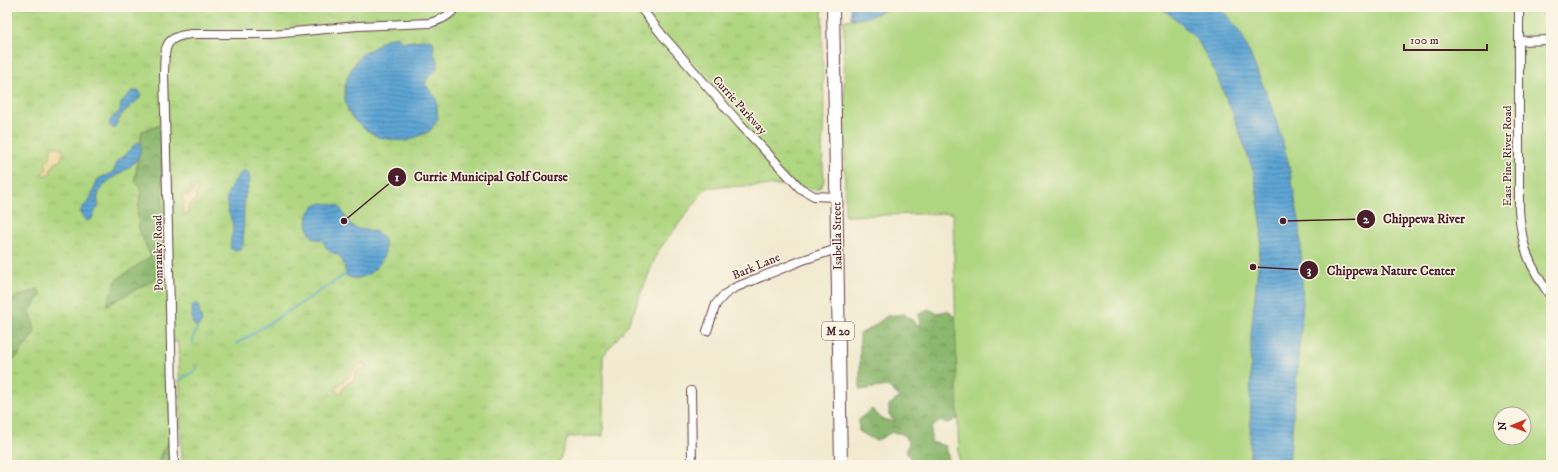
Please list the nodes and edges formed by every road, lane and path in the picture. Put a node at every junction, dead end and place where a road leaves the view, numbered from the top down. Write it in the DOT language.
graph roads {
  1 [pos="640,7"];
  2 [pos="833,7"];
  3 [pos="1519,7"];
  4 [pos="454,9"];
  5 [pos="1551,40"];
  6 [pos="1519,41"];
  7 [pos="836,197"];
  8 [pos="837,249"];
  9 [pos="1551,297"];
  10 [pos="707,331"];
  11 [pos="692,391"];
  12 [pos="174,465"];
  13 [pos="692,465"];
  14 [pos="841,465"];
  1 -- 7 [label="street, Currie Parkway"];
  2 -- 7 [label="highway, Isabella Street / M 20"];
  3 -- 6 [label="street, East Pine River Road"];
  4 -- 12 [label="street, Pomranky Road"];
  5 -- 6 [label="street"];
  6 -- 9 [label="street, East Pine River Road"];
  7 -- 8 [label="highway, Isabella Street / M 20"];
  8 -- 10 [label="street, Bark Lane"];
  8 -- 14 [label="highway, Isabella Street / M 20"];
  11 -- 13 [label="street"];
}
